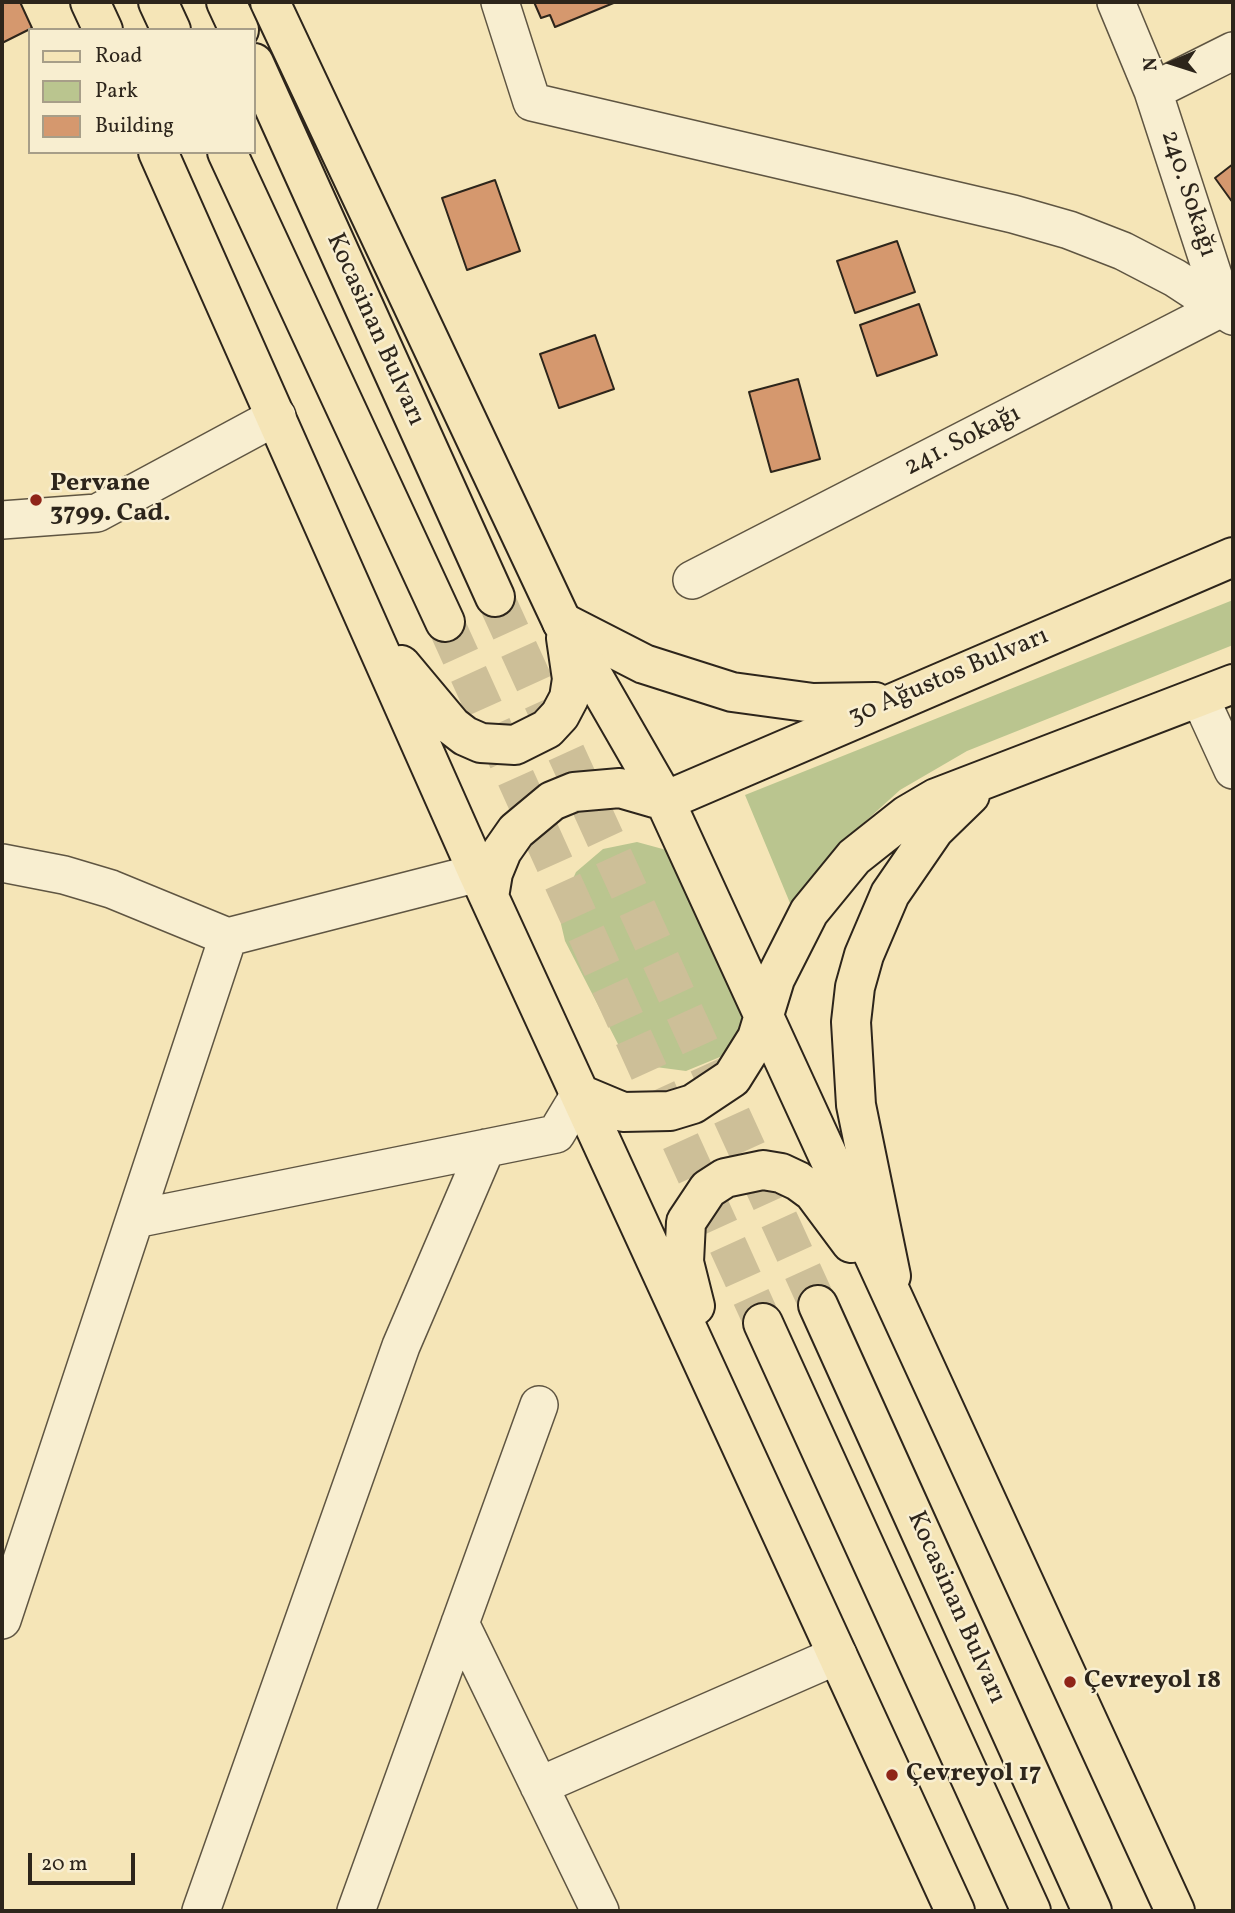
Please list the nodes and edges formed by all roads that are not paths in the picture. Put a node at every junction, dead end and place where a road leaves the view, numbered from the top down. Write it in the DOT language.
graph roads {
  1 [pos="90,2"];
  2 [pos="158,2"];
  3 [pos="226,2"];
  4 [pos="270,2"];
  5 [pos="500,2"];
  6 [pos="1116,2"];
  7 [pos="102,28"];
  8 [pos="170,28"];
  9 [pos="238,28"];
  10 [pos="1233,51"];
  11 [pos="256,67"];
  12 [pos="1153,91"];
  13 [pos="159,154"];
  14 [pos="229,154"];
  15 [pos="1230,309"];
  16 [pos="277,416"];
  17 [pos="2,520"];
  18 [pos="1233,557"];
  19 [pos="692,580"];
  20 [pos="495,597"];
  21 [pos="445,622"];
  22 [pos="562,622"];
  23 [pos="372,631"];
  24 [pos="1217,691"];
  25 [pos="895,701"];
  26 [pos="1233,770"];
  27 [pos="991,778"];
  28 [pos="665,801"];
  29 [pos="2,863"];
  30 [pos="484,885"];
  31 [pos="228,937"];
  32 [pos="764,1015"];
  33 [pos="580,1094"];
  34 [pos="486,1148"];
  35 [pos="135,1219"];
  36 [pos="818,1305"];
  37 [pos="898,1307"];
  38 [pos="763,1322"];
  39 [pos="715,1386"];
  40 [pos="539,1405"];
  41 [pos="2,1620"];
  42 [pos="460,1623"];
  43 [pos="838,1655"];
  44 [pos="539,1786"];
  45 [pos="201,1911"];
  46 [pos="356,1911"];
  47 [pos="600,1911"];
  48 [pos="955,1911"];
  49 [pos="1031,1911"];
  50 [pos="1091,1911"];
  51 [pos="1175,1911"];
  1 -- 7 [label="main road"];
  2 -- 8 [label="main road"];
  3 -- 9 [label="main road"];
  4 -- 22 [label="main road"];
  5 -- 15 [label="street"];
  6 -- 12 [label="street, 240. Sokağı"];
  10 -- 12 [label="street"];
  11 -- 20 [label="main road, Kocasinan Bulvarı"];
  12 -- 15 [label="street, 240. Sokağı"];
  13 -- 16 [label="main road"];
  14 -- 21 [label="main road"];
  15 -- 19 [label="street, 241. Sokağı"];
  16 -- 17 [label="street"];
  16 -- 23 [label="main road"];
  18 -- 25 [label="main road, 30 Ağustos Bulvarı"];
  22 -- 23 [label="main road"];
  22 -- 25 [label="main road"];
  22 -- 28 [label="main road"];
  23 -- 30 [label="main road"];
  24 -- 26 [label="street"];
  24 -- 27 [label="main road"];
  25 -- 28 [label="main road, 30 Ağustos Bulvarı"];
  27 -- 32 [label="main road"];
  27 -- 37 [label="main road"];
  28 -- 30 [label="main road"];
  28 -- 32 [label="main road"];
  29 -- 31 [label="street"];
  30 -- 31 [label="street"];
  30 -- 33 [label="main road"];
  31 -- 35 [label="street"];
  32 -- 33 [label="main road"];
  32 -- 37 [label="main road"];
  33 -- 34 [label="street"];
  33 -- 39 [label="main road"];
  34 -- 35 [label="street"];
  34 -- 45 [label="street"];
  35 -- 41 [label="street"];
  36 -- 50 [label="main road, Kocasinan Bulvarı"];
  37 -- 39 [label="main road"];
  37 -- 51 [label="main road"];
  38 -- 49 [label="main road"];
  39 -- 43 [label="main road"];
  40 -- 42 [label="street"];
  42 -- 44 [label="street"];
  42 -- 46 [label="street"];
  43 -- 44 [label="street"];
  43 -- 48 [label="main road"];
  44 -- 47 [label="street"];
}
